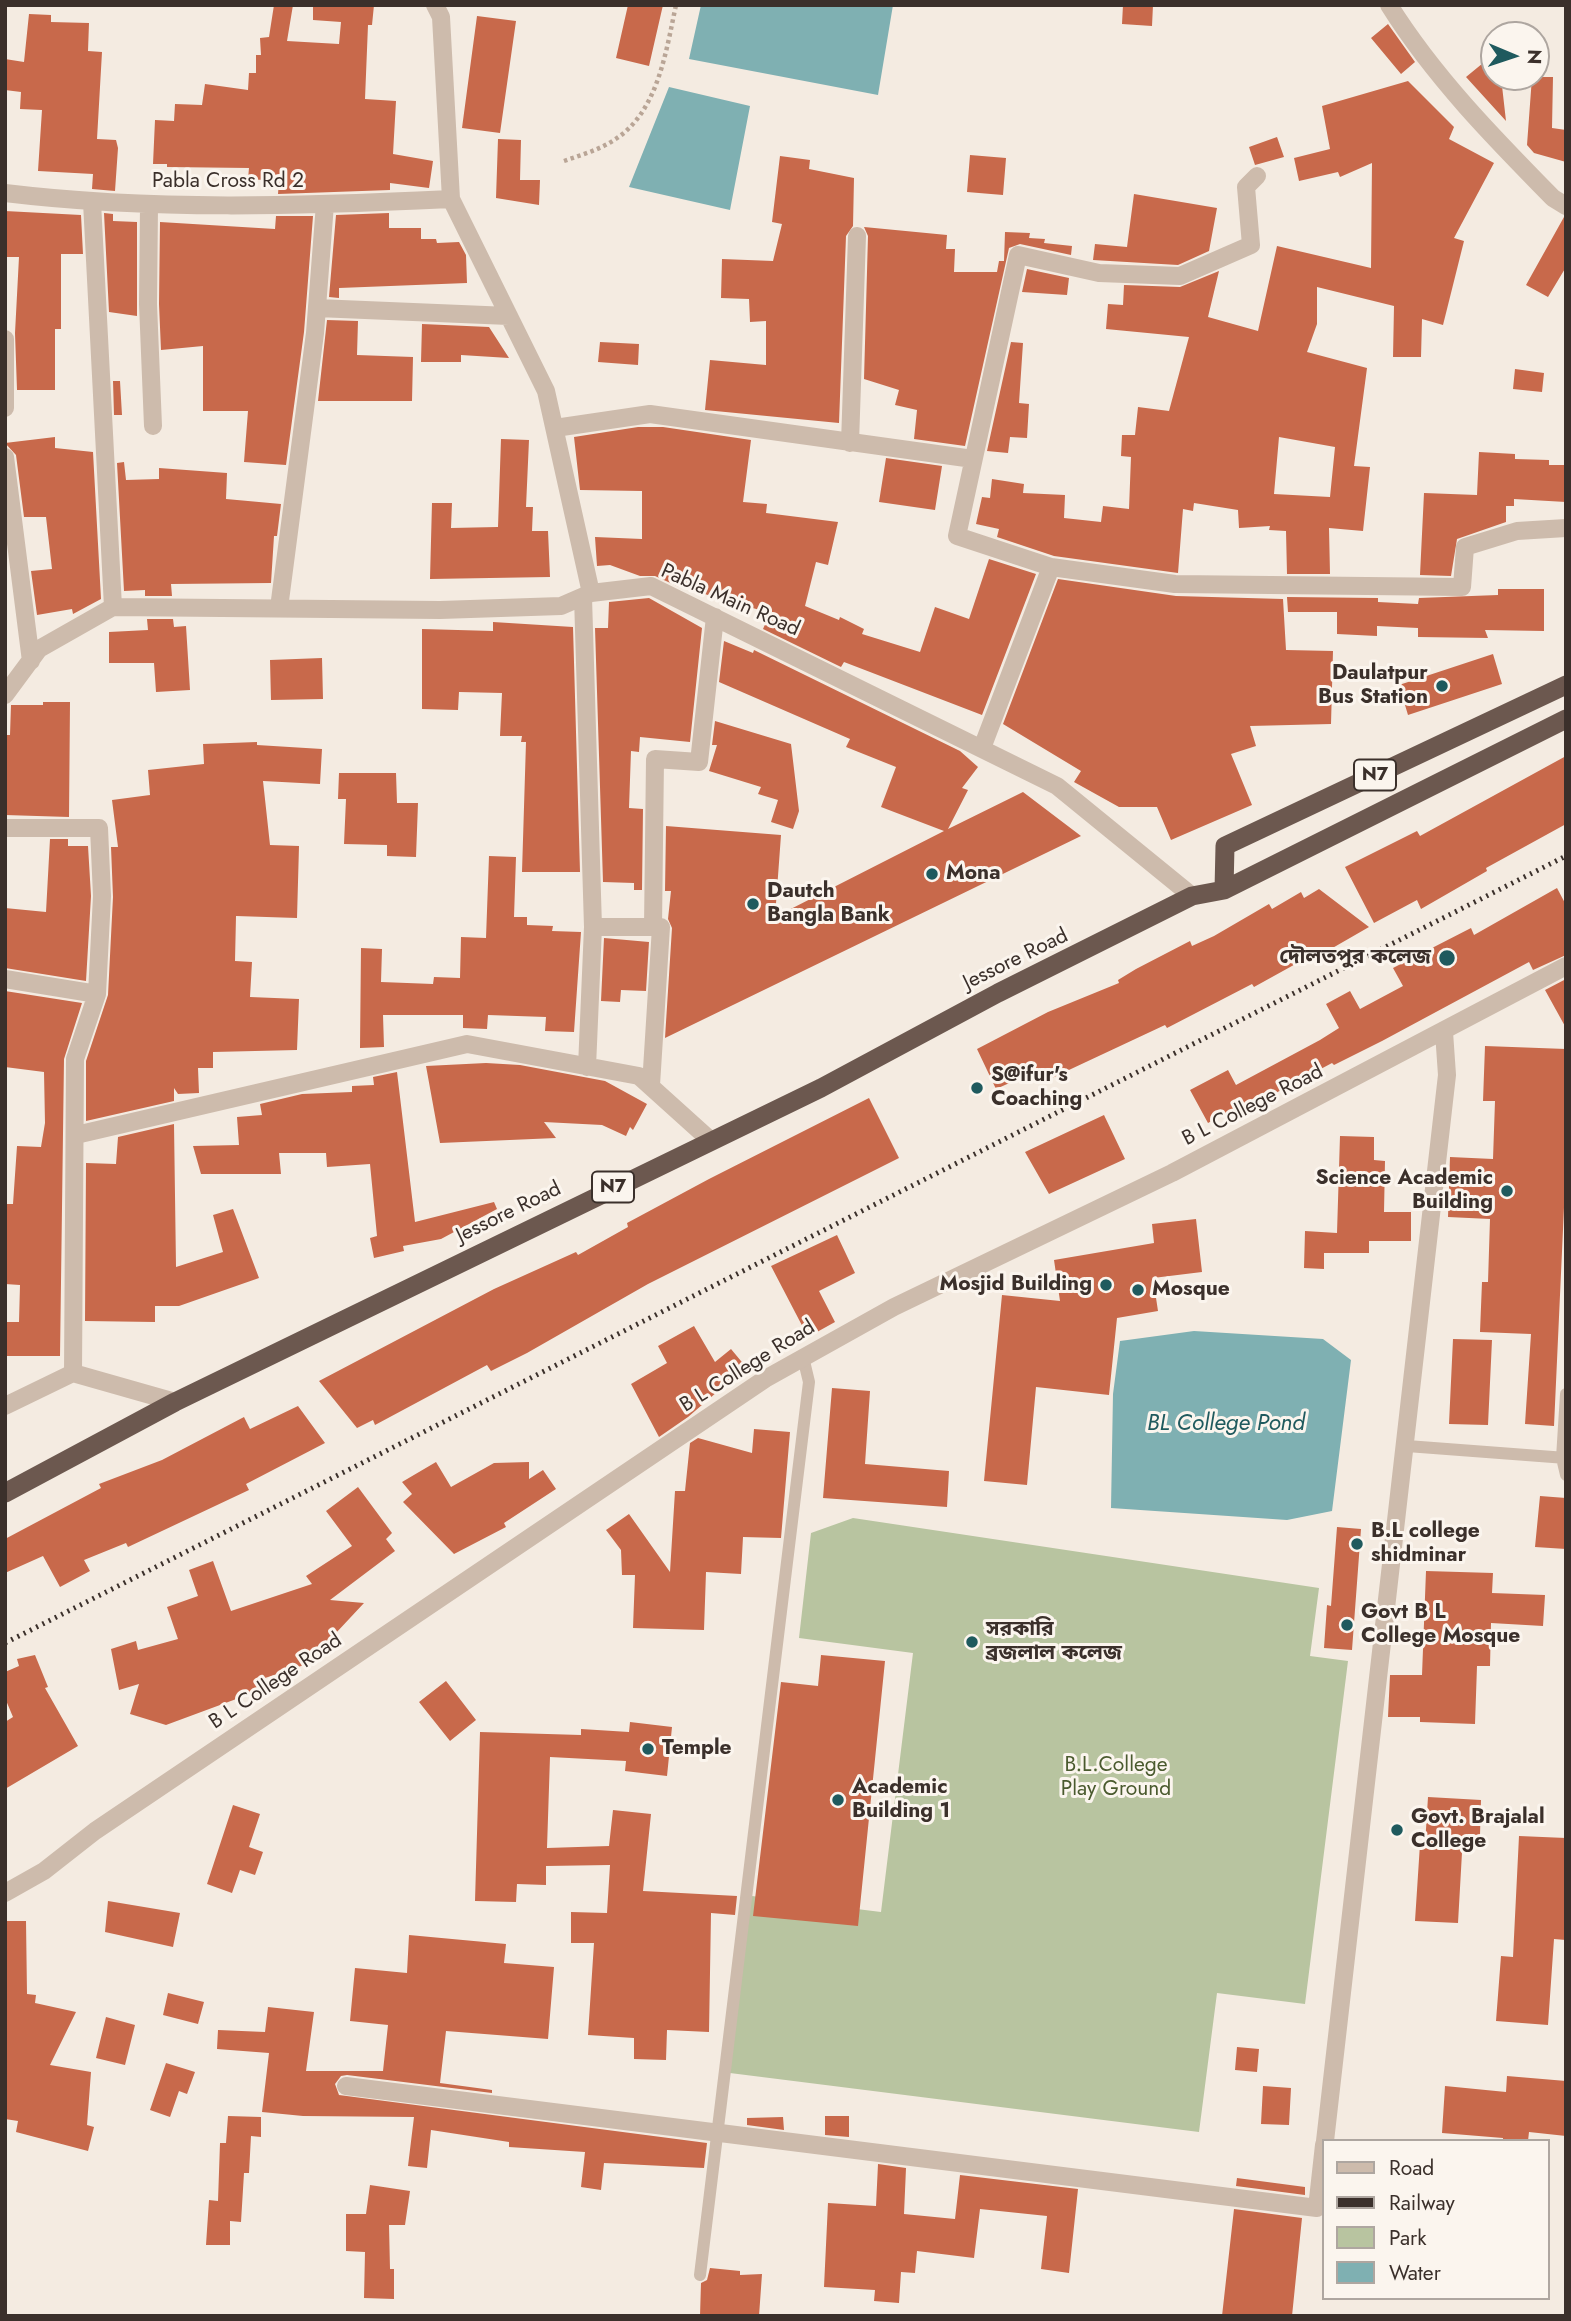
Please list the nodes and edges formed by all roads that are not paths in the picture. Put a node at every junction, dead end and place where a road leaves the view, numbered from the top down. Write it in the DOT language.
graph roads {
  1 [pos="435,5"];
  2 [pos="1389,5"];
  3 [pos="1257,176"];
  4 [pos="5,193"];
  5 [pos="450,199"];
  6 [pos="92,202"];
  7 [pos="325,204"];
  8 [pos="149,206"];
  9 [pos="1566,206"];
  10 [pos="857,236"];
  11 [pos="317,309"];
  12 [pos="509,316"];
  13 [pos="5,339"];
  14 [pos="5,408"];
  15 [pos="153,426"];
  16 [pos="555,428"];
  17 [pos="850,443"];
  18 [pos="5,457"];
  19 [pos="973,459"];
  20 [pos="1566,528"];
  21 [pos="1051,567"];
  22 [pos="587,595"];
  23 [pos="113,607"];
  24 [pos="279,608"];
  25 [pos="715,617"];
  26 [pos="31,661"];
  27 [pos="1566,685"];
  28 [pos="5,695"];
  29 [pos="1566,719"];
  30 [pos="982,748"];
  31 [pos="5,828"];
  32 [pos="1224,890"];
  33 [pos="1192,897"];
  34 [pos="593,927"];
  35 [pos="653,927"];
  36 [pos="1566,966"];
  37 [pos="5,979"];
  38 [pos="97,994"];
  39 [pos="1444,1032"];
  40 [pos="587,1067"];
  41 [pos="651,1085"];
  42 [pos="76,1135"];
  43 [pos="709,1140"];
  44 [pos="803,1357"];
  45 [pos="73,1373"];
  46 [pos="1566,1394"];
  47 [pos="176,1402"];
  48 [pos="5,1406"];
  49 [pos="1407,1446"];
  50 [pos="1564,1458"];
  51 [pos="1566,1475"];
  52 [pos="5,1493"];
  53 [pos="5,1893"];
  54 [pos="346,2086"];
  55 [pos="717,2133"];
  56 [pos="1324,2139"];
  57 [pos="1322,2162"];
  58 [pos="700,2275"];
  1 -- 5 [label="street"];
  2 -- 9 [label="street"];
  3 -- 19 [label="street"];
  4 -- 6 [label="street, Pabla Cross Rd 2"];
  5 -- 7 [label="street, Pabla Cross Rd 2"];
  5 -- 12 [label="street"];
  6 -- 8 [label="street, Pabla Cross Rd 2"];
  6 -- 23 [label="street"];
  7 -- 8 [label="street, Pabla Cross Rd 2"];
  7 -- 11 [label="street"];
  8 -- 15 [label="street"];
  10 -- 17 [label="street"];
  11 -- 12 [label="street"];
  11 -- 24 [label="street"];
  12 -- 16 [label="street"];
  13 -- 14 [label="street"];
  16 -- 17 [label="street"];
  16 -- 22 [label="street"];
  17 -- 19 [label="street"];
  18 -- 26 [label="street"];
  19 -- 21 [label="street"];
  20 -- 21 [label="street"];
  21 -- 30 [label="street"];
  22 -- 24 [label="street, Pabla Main Road"];
  22 -- 25 [label="street, Pabla Main Road"];
  22 -- 34 [label="street"];
  23 -- 24 [label="street, Pabla Main Road"];
  23 -- 26 [label="street, Pabla Main Road"];
  25 -- 30 [label="street, Pabla Main Road"];
  25 -- 35 [label="street"];
  26 -- 28 [label="street, Pabla Main Road"];
  27 -- 32 [label="highway, N7"];
  29 -- 32 [label="highway, Jessore Road / N7"];
  30 -- 33 [label="street, Pabla Main Road"];
  31 -- 38 [label="street"];
  32 -- 33 [label="highway, Jessore Road / N7"];
  33 -- 43 [label="highway, Jessore Road / N7"];
  34 -- 35 [label="street"];
  34 -- 40 [label="street"];
  35 -- 41 [label="street"];
  36 -- 39 [label="street, B L College Road"];
  37 -- 38 [label="street"];
  38 -- 42 [label="street"];
  39 -- 44 [label="street, B L College Road"];
  39 -- 49 [label="street"];
  40 -- 41 [label="street"];
  40 -- 42 [label="street"];
  41 -- 43 [label="street"];
  42 -- 45 [label="street"];
  43 -- 47 [label="highway, Jessore Road / N7"];
  44 -- 53 [label="street, B L College Road"];
  44 -- 55 [label="lane"];
  45 -- 47 [label="street"];
  45 -- 48 [label="street"];
  46 -- 50 [label="lane"];
  47 -- 52 [label="highway, Jessore Road / N7"];
  49 -- 50 [label="lane"];
  49 -- 56 [label="street"];
  50 -- 51 [label="lane"];
  54 -- 55 [label="street"];
  55 -- 57 [label="street"];
  55 -- 58 [label="lane"];
}
